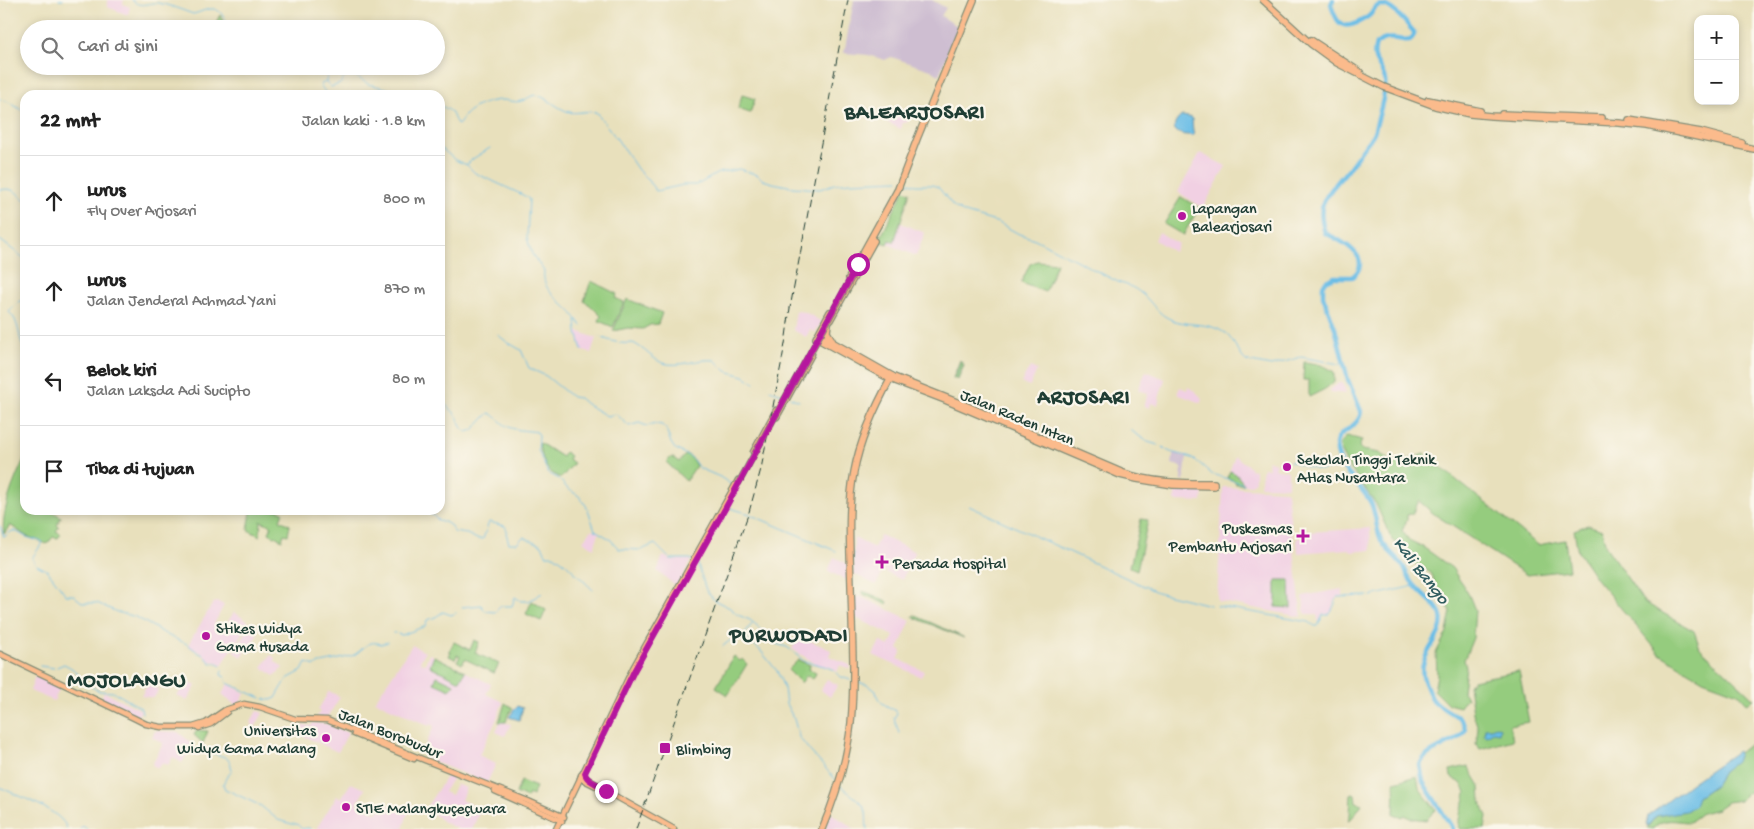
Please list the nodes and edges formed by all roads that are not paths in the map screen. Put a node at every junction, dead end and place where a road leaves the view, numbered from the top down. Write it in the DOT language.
graph roads {
  1 [pos="975,0"];
  2 [pos="1263,0"];
  3 [pos="1268,0"];
  4 [pos="1367,78"];
  5 [pos="938,91"];
  6 [pos="1754,148"];
  7 [pos="864,255"];
  8 [pos="828,324"];
  9 [pos="819,337"];
  10 [pos="834,346"];
  11 [pos="814,348"];
  12 [pos="891,378"];
  13 [pos="787,396"];
  14 [pos="756,450"];
  15 [pos="738,484"];
  16 [pos="1214,485"];
  17 [pos="729,496"];
  18 [pos="726,507"];
  19 [pos="695,560"];
  20 [pos="0,656"];
  21 [pos="583,778"];
  22 [pos="562,819"];
  23 [pos="558,829"];
  24 [pos="674,829"];
  25 [pos="822,829"];
  1 -- 5 [label="highway"];
  1 -- 5 [label="highway"];
  2 -- 4 [label="highway"];
  3 -- 4 [label="highway"];
  4 -- 6 [label="highway"];
  5 -- 7 [label="highway"];
  7 -- 8 [label="highway"];
  7 -- 9 [label="highway"];
  7 -- 15 [label="main road, bridge"];
  8 -- 9 [label="highway"];
  8 -- 10 [label="highway"];
  9 -- 10 [label="highway, Jalan Raden Intan"];
  9 -- 11 [label="main road"];
  9 -- 13 [label="main road"];
  10 -- 11 [label="highway"];
  10 -- 12 [label="highway, Jalan Raden Intan"];
  11 -- 13 [label="main road"];
  12 -- 16 [label="highway, Jalan Raden Intan"];
  12 -- 25 [label="highway"];
  13 -- 14 [label="main road"];
  14 -- 17 [label="main road"];
  14 -- 18 [label="main road"];
  15 -- 17 [label="main road"];
  15 -- 18 [label="main road"];
  17 -- 19 [label="main road"];
  18 -- 19 [label="main road"];
  19 -- 21 [label="main road"];
  20 -- 22 [label="main road, Jalan Borobudur"];
  21 -- 22 [label="main road"];
  21 -- 22 [label="main road"];
  21 -- 24 [label="main road"];
  22 -- 23 [label="main road"];
}
